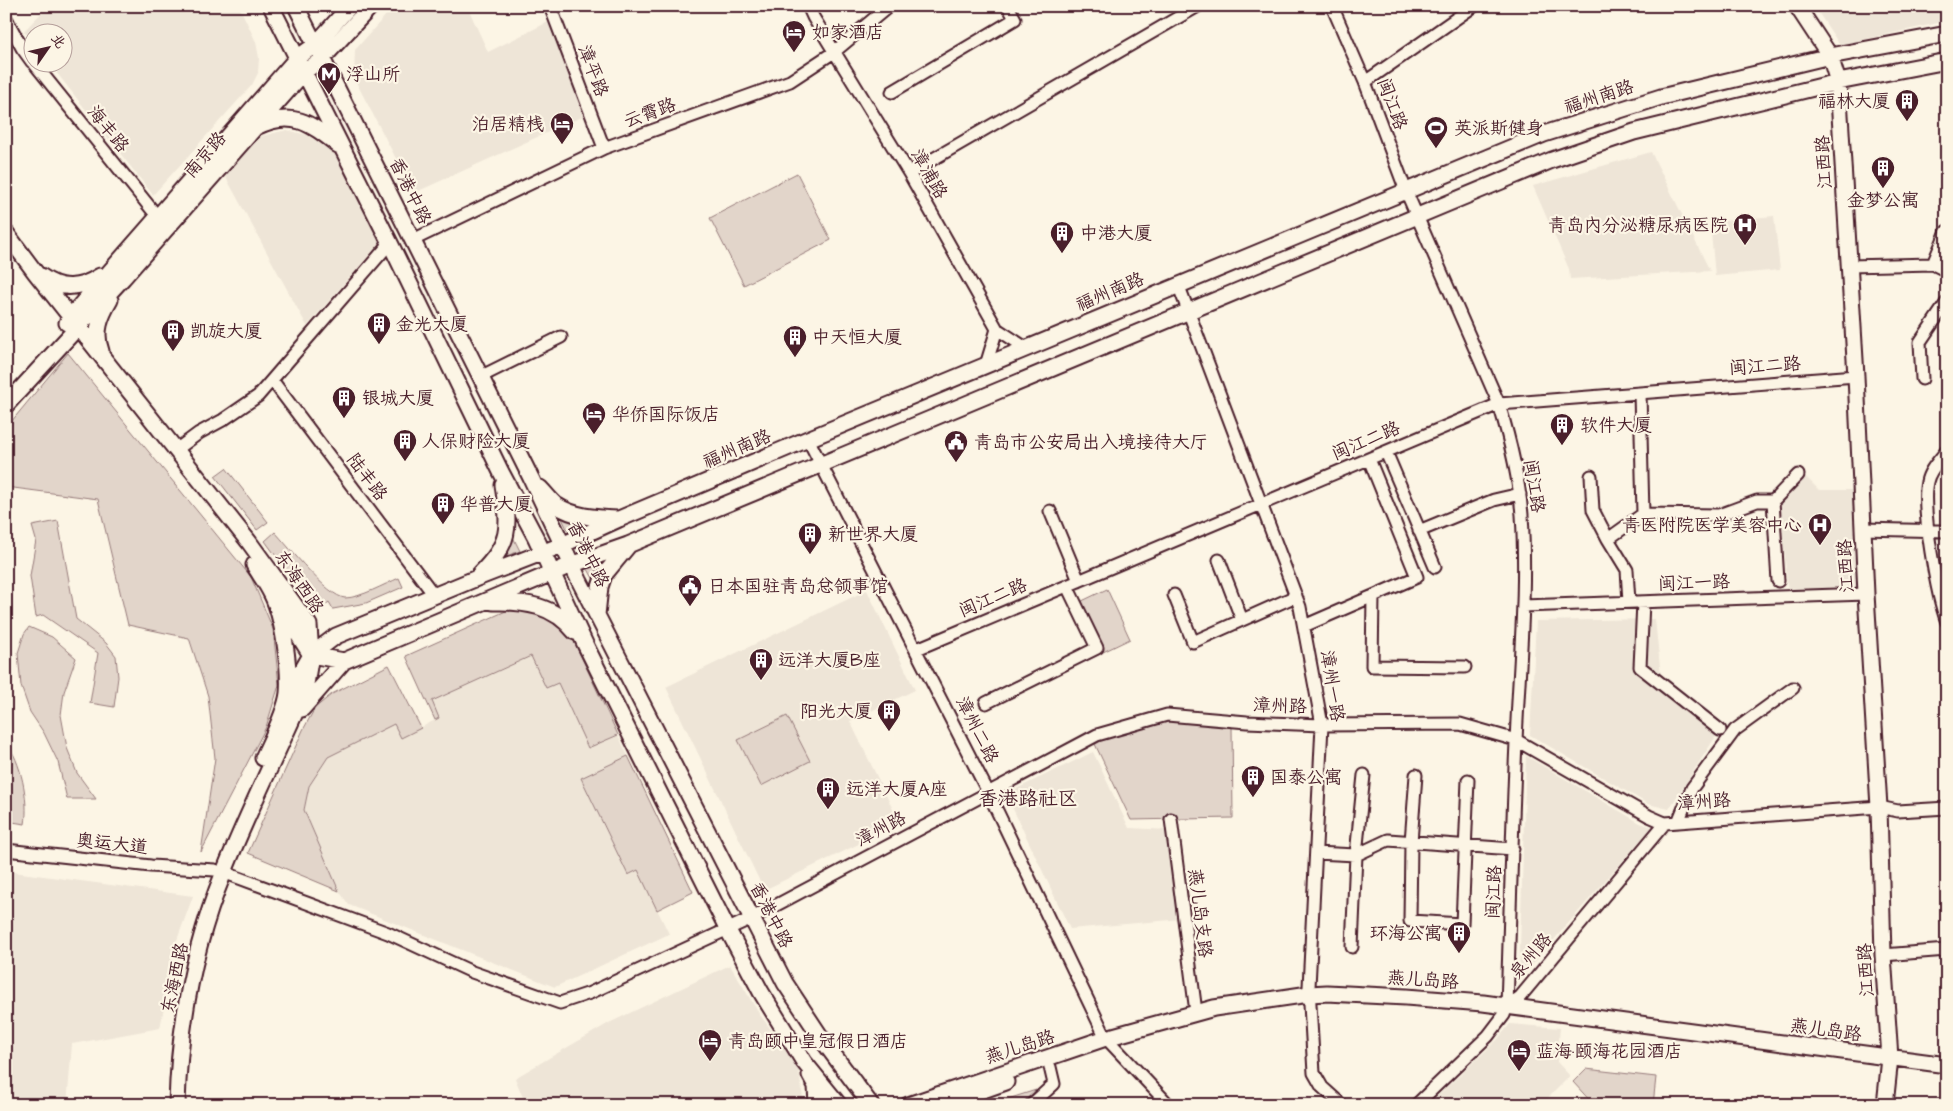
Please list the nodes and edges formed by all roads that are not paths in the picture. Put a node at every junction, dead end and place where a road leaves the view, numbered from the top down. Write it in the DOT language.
graph roads {
  1 [pos="271,6"];
  2 [pos="296,6"];
  3 [pos="350,6"];
  4 [pos="371,6"];
  5 [pos="550,6"];
  6 [pos="808,6"];
  7 [pos="889,6"];
  8 [pos="1008,6"];
  9 [pos="1198,6"];
  10 [pos="1332,6"];
  11 [pos="1474,6"];
  12 [pos="1796,6"];
  13 [pos="6,18"];
  14 [pos="1947,34"];
  15 [pos="22,48"];
  16 [pos="318,52"];
  17 [pos="834,52"];
  18 [pos="1830,56"];
  19 [pos="1947,61"];
  20 [pos="301,65"];
  21 [pos="41,72"];
  22 [pos="1364,82"];
  23 [pos="1838,82"];
  24 [pos="892,92"];
  25 [pos="252,129"];
  26 [pos="342,148"];
  27 [pos="604,148"];
  28 [pos="909,173"];
  29 [pos="1406,191"];
  30 [pos="157,216"];
  31 [pos="1417,216"];
  32 [pos="1947,231"];
  33 [pos="6,233"];
  34 [pos="414,240"];
  35 [pos="390,243"];
  36 [pos="6,250"];
  37 [pos="1933,264"];
  38 [pos="1849,266"];
  39 [pos="1947,271"];
  40 [pos="35,272"];
  41 [pos="117,273"];
  42 [pos="1178,284"];
  43 [pos="1947,302"];
  44 [pos="1187,312"];
  45 [pos="72,325"];
  46 [pos="997,329"];
  47 [pos="561,337"];
  48 [pos="1026,348"];
  49 [pos="104,360"];
  50 [pos="986,365"];
  51 [pos="1856,376"];
  52 [pos="480,377"];
  53 [pos="1922,379"];
  54 [pos="272,380"];
  55 [pos="6,392"];
  56 [pos="1640,393"];
  57 [pos="1498,404"];
  58 [pos="6,405"];
  59 [pos="808,439"];
  60 [pos="176,450"];
  61 [pos="1947,450"];
  62 [pos="1386,452"];
  63 [pos="1369,459"];
  64 [pos="821,464"];
  65 [pos="501,472"];
  66 [pos="1798,475"];
  67 [pos="1591,476"];
  68 [pos="531,478"];
  69 [pos="1520,494"];
  70 [pos="1773,501"];
  71 [pos="1261,505"];
  72 [pos="1050,511"];
  73 [pos="1643,514"];
  74 [pos="619,519"];
  75 [pos="1863,528"];
  76 [pos="1419,531"];
  77 [pos="1947,531"];
  78 [pos="1929,532"];
  79 [pos="1608,538"];
  80 [pos="562,545"];
  81 [pos="628,545"];
  82 [pos="542,553"];
  83 [pos="1219,560"];
  84 [pos="571,565"];
  85 [pos="1435,567"];
  86 [pos="552,573"];
  87 [pos="477,578"];
  88 [pos="1079,581"];
  89 [pos="1778,581"];
  90 [pos="1067,586"];
  91 [pos="1866,594"];
  92 [pos="273,595"];
  93 [pos="434,595"];
  94 [pos="1174,595"];
  95 [pos="1296,596"];
  96 [pos="1373,596"];
  97 [pos="486,602"];
  98 [pos="1629,602"];
  99 [pos="1643,602"];
  100 [pos="1523,606"];
  101 [pos="597,615"];
  102 [pos="1242,620"];
  103 [pos="1947,622"];
  104 [pos="309,625"];
  105 [pos="1304,626"];
  106 [pos="336,636"];
  107 [pos="586,646"];
  108 [pos="917,649"];
  109 [pos="311,655"];
  110 [pos="344,661"];
  111 [pos="1464,667"];
  112 [pos="1793,688"];
  113 [pos="288,694"];
  114 [pos="986,703"];
  115 [pos="290,724"];
  116 [pos="1322,725"];
  117 [pos="1720,730"];
  118 [pos="1516,740"];
  119 [pos="1364,775"];
  120 [pos="1416,775"];
  121 [pos="1468,780"];
  122 [pos="988,792"];
  123 [pos="1879,807"];
  124 [pos="1947,808"];
  125 [pos="1171,819"];
  126 [pos="1678,822"];
  127 [pos="1665,823"];
  128 [pos="1411,842"];
  129 [pos="1466,846"];
  130 [pos="1513,849"];
  131 [pos="6,850"];
  132 [pos="1316,853"];
  133 [pos="1356,855"];
  134 [pos="219,871"];
  135 [pos="752,918"];
  136 [pos="728,930"];
  137 [pos="1352,947"];
  138 [pos="1947,950"];
  139 [pos="1883,955"];
  140 [pos="1309,998"];
  141 [pos="1505,1010"];
  142 [pos="1196,1012"];
  143 [pos="1110,1042"];
  144 [pos="804,1062"];
  145 [pos="1890,1062"];
  146 [pos="1947,1065"];
  147 [pos="1050,1067"];
  148 [pos="1947,1074"];
  149 [pos="943,1104"];
  150 [pos="168,1105"];
  151 [pos="177,1105"];
  152 [pos="817,1105"];
  153 [pos="839,1105"];
  154 [pos="871,1105"];
  155 [pos="908,1105"];
  156 [pos="1030,1105"];
  157 [pos="1169,1105"];
  158 [pos="1342,1105"];
  159 [pos="1416,1105"];
  160 [pos="1886,1105"];
  1 -- 20 [label="main road"];
  2 -- 16 [label="main road, 香港中路"];
  3 -- 16 [label="main road, 南京路"];
  4 -- 16 [label="main road, 南京路"];
  5 -- 27 [label="street, 漳平路"];
  6 -- 17 [label="street, 漳浦路"];
  7 -- 17 [label="street, 云霄路"];
  8 -- 24 [label="street"];
  9 -- 28 [label="street"];
  10 -- 22 [label="street, 闽江路"];
  11 -- 22 [label="street"];
  12 -- 18 [label="main road, 江西路"];
  13 -- 15 [label="street, 海丰路"];
  14 -- 18 [label="main road, 福州南路"];
  16 -- 20 [label="main road, 南京路"];
  16 -- 34 [label="main road, 香港中路"];
  17 -- 27 [label="street, 云霄路"];
  17 -- 28 [label="street, 漳浦路"];
  18 -- 23 [label="main road, 江西路"];
  18 -- 29 [label="main road, 福州南路"];
  19 -- 23 [label="main road"];
  20 -- 25 [label="main road, 南京路"];
  20 -- 26 [label="main road"];
  20 -- 30 [label="main road, 南京路"];
  21 -- 30 [label="street, 海丰路"];
  22 -- 29 [label="street, 闽江路"];
  23 -- 31 [label="main road"];
  23 -- 38 [label="main road, 江西路"];
  25 -- 26 [label="main road"];
  25 -- 41 [label="main road, 南京路"];
  26 -- 35 [label="main road"];
  27 -- 34 [label="street, 云霄路"];
  28 -- 46 [label="street, 漳浦路"];
  29 -- 31 [label="street, 闽江路"];
  29 -- 42 [label="main road, 福州南路"];
  30 -- 41 [label="main road, 南京路"];
  31 -- 44 [label="main road"];
  31 -- 57 [label="street, 闽江路"];
  32 -- 37 [label="street"];
  33 -- 40 [label="main road, 东海西路"];
  34 -- 52 [label="main road, 香港中路"];
  35 -- 54 [label="street"];
  35 -- 65 [label="main road"];
  36 -- 45 [label="main road, 东海西路"];
  37 -- 38 [label="street"];
  37 -- 39 [label="street"];
  38 -- 51 [label="main road, 江西路"];
  40 -- 41 [label="main road"];
  40 -- 45 [label="main road, 东海西路"];
  41 -- 45 [label="main road, 南京路"];
  41 -- 49 [label="main road"];
  42 -- 44 [label="street, 漳州一路"];
  42 -- 48 [label="main road, 福州南路"];
  43 -- 53 [label="street"];
  44 -- 64 [label="main road"];
  44 -- 71 [label="street, 漳州一路"];
  45 -- 49 [label="main road, 东海西路"];
  45 -- 55 [label="main road"];
  45 -- 58 [label="main road"];
  45 -- 92 [label="main road, 东海西路"];
  46 -- 48 [label="street"];
  46 -- 50 [label="street"];
  47 -- 52 [label="street"];
  48 -- 50 [label="main road, 福州南路"];
  49 -- 60 [label="main road, 东海西路"];
  50 -- 59 [label="main road, 福州南路"];
  51 -- 56 [label="street, 闽江二路"];
  51 -- 75 [label="main road, 江西路"];
  52 -- 68 [label="main road, 香港中路"];
  54 -- 60 [label="street"];
  54 -- 93 [label="street, 陆丰路"];
  56 -- 57 [label="street, 闽江二路"];
  56 -- 73 [label="street"];
  57 -- 62 [label="street, 闽江二路"];
  57 -- 69 [label="street, 闽江路"];
  59 -- 64 [label="street, 漳州二路"];
  59 -- 74 [label="main road, 福州南路"];
  60 -- 104 [label="main road, 东海西路"];
  61 -- 78 [label="street"];
  62 -- 63 [label="street, 闽江二路"];
  62 -- 76 [label="street"];
  63 -- 71 [label="street, 闽江二路"];
  63 -- 96 [label="street"];
  64 -- 81 [label="main road"];
  64 -- 108 [label="street, 漳州二路"];
  65 -- 82 [label="main road"];
  65 -- 87 [label="main road"];
  66 -- 70 [label="street"];
  67 -- 79 [label="street"];
  68 -- 74 [label="main road"];
  68 -- 80 [label="main road, 香港中路"];
  69 -- 76 [label="street"];
  69 -- 100 [label="street, 闽江路"];
  70 -- 73 [label="street"];
  70 -- 89 [label="street"];
  71 -- 88 [label="street, 闽江二路"];
  71 -- 95 [label="street, 漳州一路"];
  72 -- 88 [label="street"];
  73 -- 79 [label="street"];
  74 -- 80 [label="main road, 福州南路"];
  75 -- 78 [label="street"];
  75 -- 91 [label="main road, 江西路"];
  76 -- 85 [label="street"];
  77 -- 78 [label="street"];
  78 -- 103 [label="street"];
  79 -- 98 [label="street"];
  80 -- 82 [label="main road, 福州南路"];
  80 -- 84 [label="main road, 香港中路"];
  81 -- 84 [label="main road"];
  81 -- 101 [label="main road"];
  82 -- 86 [label="main road"];
  82 -- 87 [label="main road, 福州南路"];
  83 -- 102 [label="street"];
  84 -- 86 [label="main road"];
  84 -- 101 [label="main road, 香港中路"];
  86 -- 97 [label="main road"];
  86 -- 107 [label="main road"];
  87 -- 93 [label="main road, 福州南路"];
  88 -- 90 [label="street, 闽江二路"];
  90 -- 108 [label="street, 闽江二路"];
  90 -- 114 [label="street"];
  91 -- 99 [label="street, 闽江一路"];
  91 -- 123 [label="main road, 江西路"];
  92 -- 109 [label="main road"];
  92 -- 113 [label="main road, 东海西路"];
  93 -- 106 [label="main road, 福州南路"];
  94 -- 102 [label="street"];
  95 -- 102 [label="street"];
  95 -- 105 [label="street, 漳州一路"];
  96 -- 105 [label="street"];
  96 -- 111 [label="street"];
  97 -- 107 [label="main road"];
  97 -- 110 [label="main road"];
  98 -- 99 [label="street, 闽江一路"];
  98 -- 100 [label="street, 闽江一路"];
  99 -- 117 [label="street"];
  100 -- 118 [label="street, 闽江路"];
  101 -- 135 [label="main road, 香港中路"];
  104 -- 106 [label="main road"];
  104 -- 109 [label="main road, 东海西路"];
  105 -- 116 [label="street, 漳州一路"];
  106 -- 109 [label="main road, 福州南路"];
  107 -- 136 [label="main road"];
  108 -- 122 [label="street, 漳州二路"];
  109 -- 110 [label="main road"];
  109 -- 113 [label="main road"];
  109 -- 115 [label="main road, 东海西路"];
  110 -- 115 [label="main road"];
  112 -- 126 [label="street"];
  113 -- 134 [label="main road, 东海西路"];
  115 -- 134 [label="main road, 东海西路"];
  116 -- 118 [label="street, 漳州路"];
  116 -- 122 [label="street, 漳州路"];
  116 -- 132 [label="street, 漳州一路"];
  118 -- 127 [label="street, 漳州路"];
  118 -- 130 [label="street, 闽江路"];
  119 -- 133 [label="street"];
  120 -- 128 [label="street"];
  121 -- 129 [label="street"];
  122 -- 135 [label="street, 漳州路"];
  122 -- 143 [label="street, 漳州二路"];
  123 -- 124 [label="street, 漳州路"];
  123 -- 126 [label="street, 漳州路"];
  123 -- 139 [label="main road, 江西路"];
  125 -- 142 [label="street, 燕儿岛支路"];
  126 -- 127 [label="street, 漳州路"];
  127 -- 141 [label="street, 泉州路"];
  128 -- 129 [label="street"];
  128 -- 129 [label="street"];
  128 -- 133 [label="street"];
  129 -- 130 [label="street"];
  130 -- 141 [label="street, 闽江路"];
  131 -- 134 [label="street, 奥运大道"];
  132 -- 133 [label="street"];
  132 -- 140 [label="street, 漳州一路"];
  133 -- 137 [label="street"];
  134 -- 136 [label="street, 奥运大道"];
  134 -- 150 [label="main road, 东海西路"];
  134 -- 151 [label="main road, 东海西路"];
  135 -- 136 [label="street, 漳州路"];
  135 -- 154 [label="main road, 香港中路"];
  136 -- 144 [label="main road"];
  138 -- 139 [label="street"];
  139 -- 145 [label="main road, 江西路"];
  140 -- 141 [label="main road, 燕儿岛路"];
  140 -- 142 [label="main road, 燕儿岛路"];
  140 -- 143 [label="main road, 燕儿岛路"];
  140 -- 158 [label="street, 漳州一路"];
  141 -- 145 [label="main road, 燕儿岛路"];
  141 -- 159 [label="street, 泉州路"];
  142 -- 143 [label="main road, 燕儿岛路"];
  143 -- 147 [label="main road, 燕儿岛路"];
  143 -- 155 [label="main road, 燕儿岛路"];
  143 -- 157 [label="street, 漳州二路"];
  144 -- 152 [label="main road"];
  144 -- 153 [label="main road"];
  145 -- 146 [label="main road, 燕儿岛路"];
  145 -- 148 [label="main road, 燕儿岛路"];
  145 -- 160 [label="main road, 江西路"];
  147 -- 149 [label="main road, 燕儿岛路"];
  147 -- 156 [label="street"];
}
